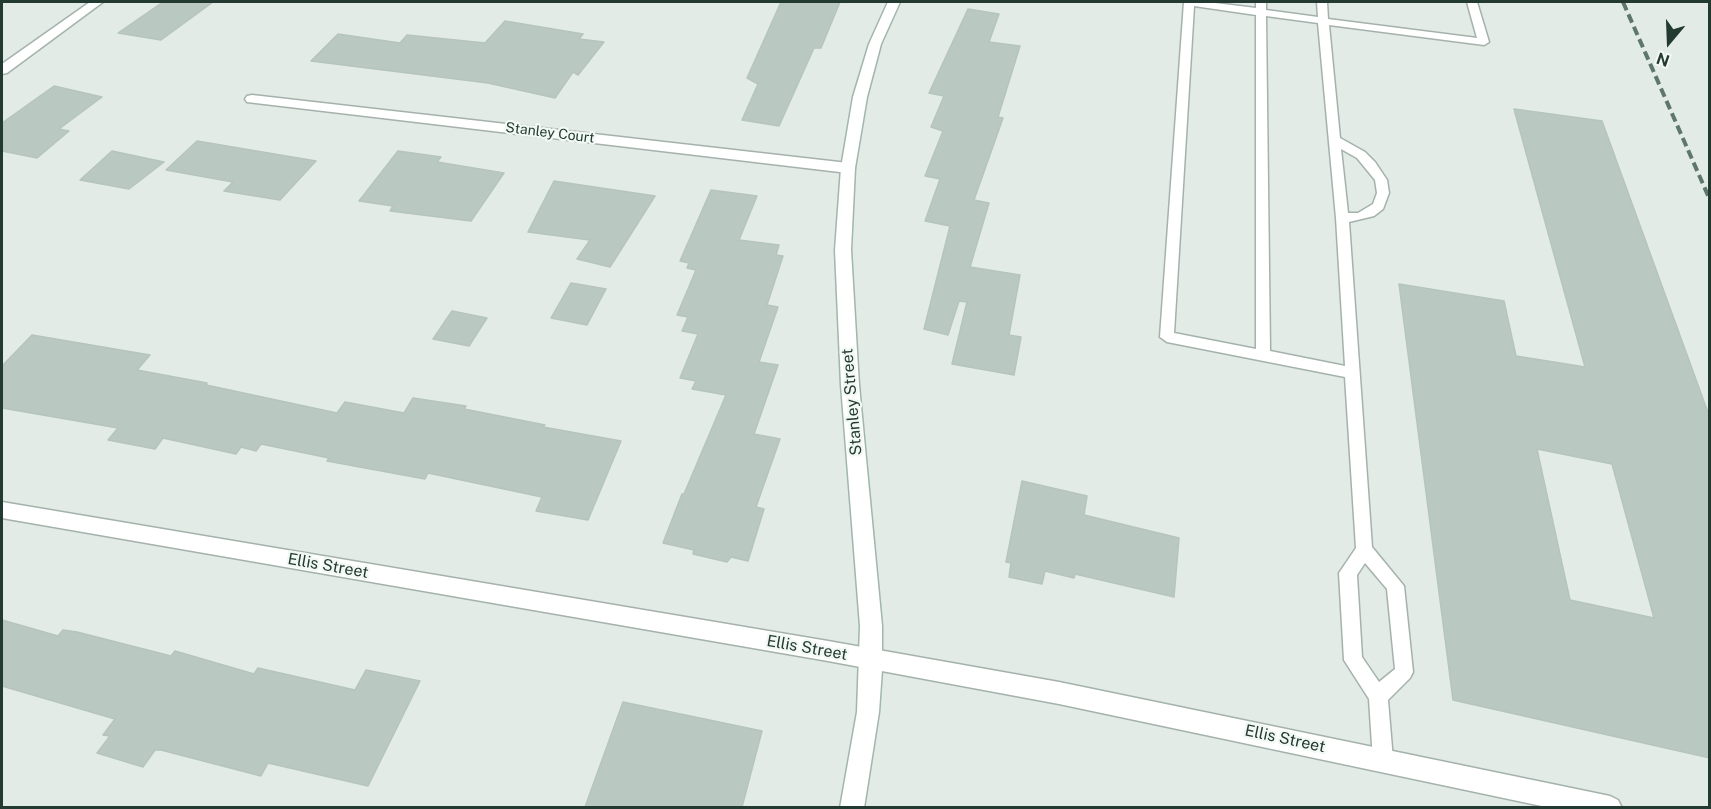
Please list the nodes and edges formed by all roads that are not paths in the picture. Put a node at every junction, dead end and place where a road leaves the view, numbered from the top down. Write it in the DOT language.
graph roads {
  1 [pos="97,2"];
  2 [pos="894,2"];
  3 [pos="1189,2"];
  4 [pos="1322,2"];
  5 [pos="1472,2"];
  6 [pos="1261,7"];
  7 [pos="1323,21"];
  8 [pos="2,70"];
  9 [pos="252,99"];
  10 [pos="1334,140"];
  11 [pos="848,168"];
  12 [pos="1342,218"];
  13 [pos="1263,356"];
  14 [pos="1353,373"];
  15 [pos="2,510"];
  16 [pos="1364,550"];
  17 [pos="871,659"];
  18 [pos="1378,696"];
  19 [pos="1383,760"];
  20 [pos="852,807"];
  21 [pos="1610,807"];
  1 -- 8 [label="street"];
  2 -- 11 [label="street, Stanley Street"];
  3 -- 6 [label="lane"];
  3 -- 13 [label="lane"];
  4 -- 7 [label="lane"];
  5 -- 7 [label="lane"];
  6 -- 7 [label="lane"];
  6 -- 13 [label="lane"];
  7 -- 10 [label="lane"];
  9 -- 11 [label="street, Stanley Court"];
  10 -- 12 [label="lane"];
  10 -- 12 [label="lane"];
  11 -- 17 [label="street, Stanley Street"];
  12 -- 14 [label="lane"];
  13 -- 14 [label="lane"];
  14 -- 16 [label="lane"];
  15 -- 17 [label="street, Ellis Street"];
  16 -- 18 [label="lane"];
  16 -- 18 [label="lane"];
  17 -- 19 [label="street, Ellis Street"];
  17 -- 20 [label="street, Stanley Street"];
  18 -- 19 [label="lane"];
  19 -- 21 [label="street, Ellis Street"];
}
